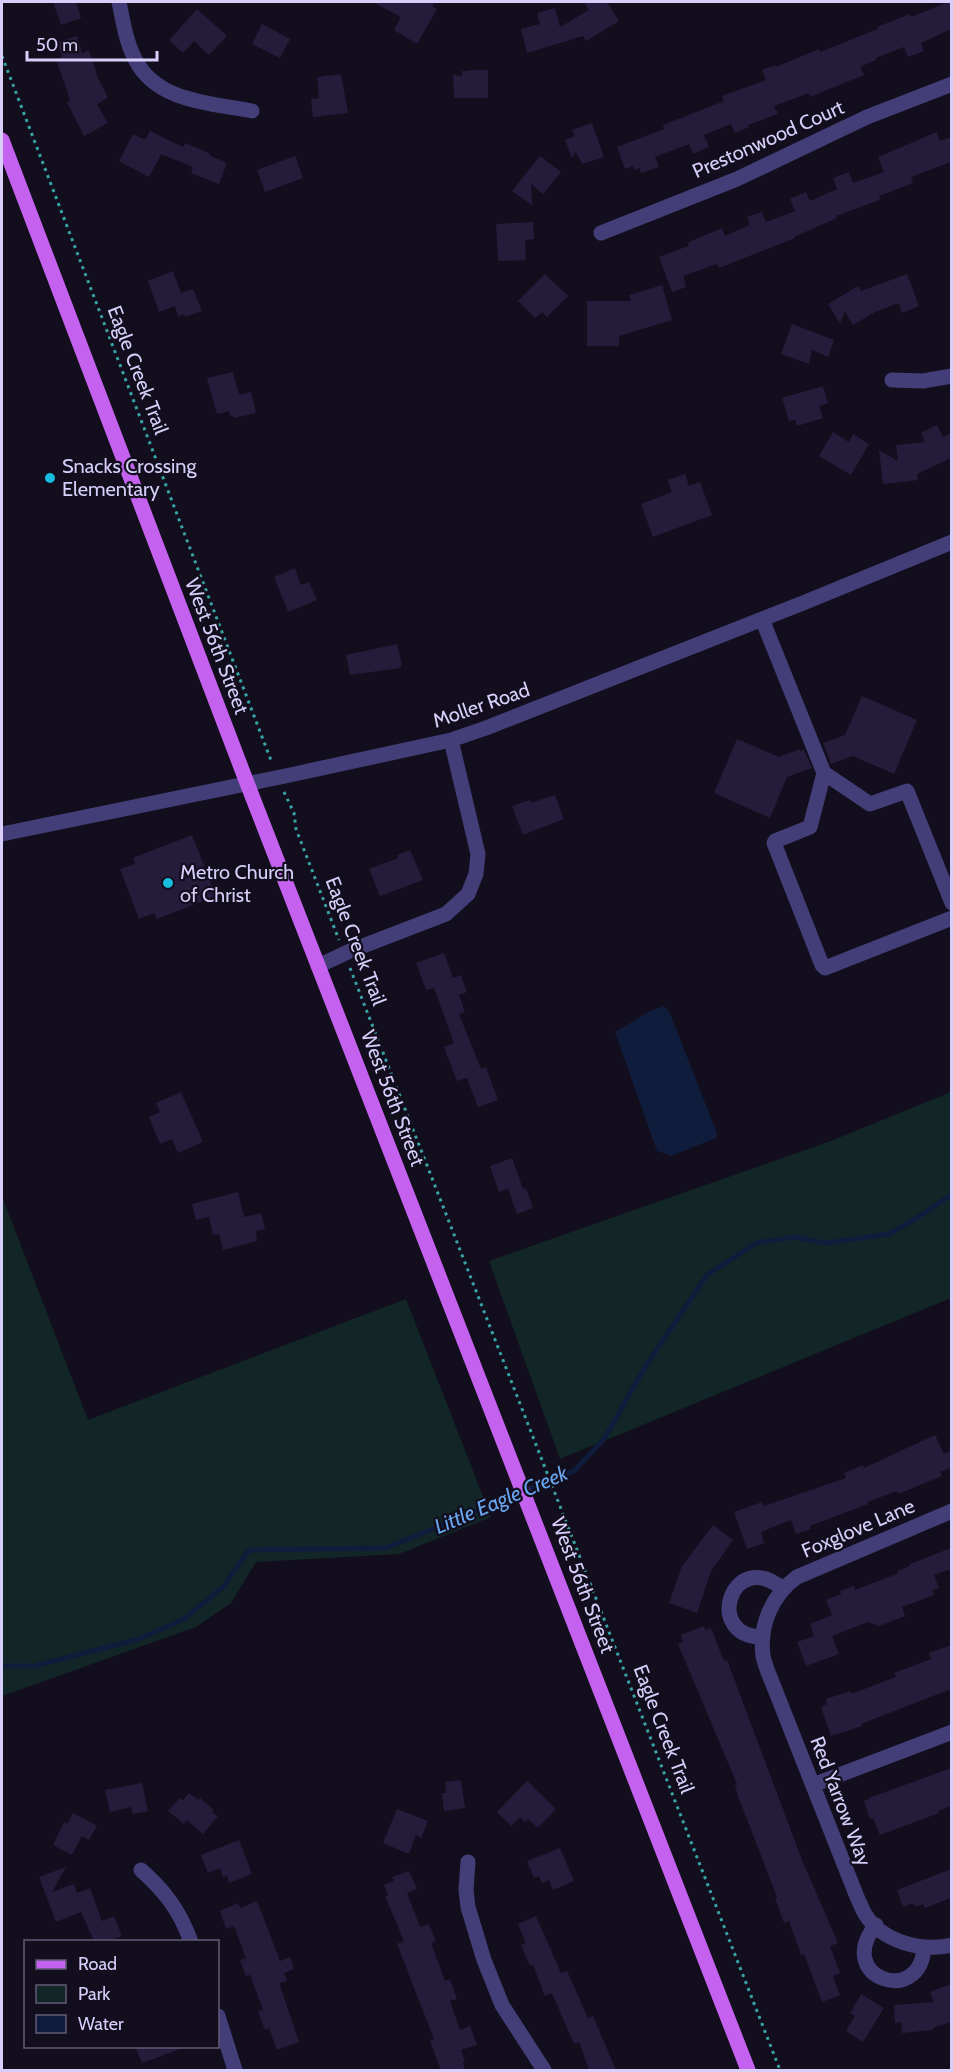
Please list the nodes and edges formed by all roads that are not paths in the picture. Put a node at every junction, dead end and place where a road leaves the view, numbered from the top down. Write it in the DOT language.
graph roads {
  1 [pos="119,2"];
  2 [pos="951,84"];
  3 [pos="252,111"];
  4 [pos="2,140"];
  5 [pos="601,233"];
  6 [pos="951,376"];
  7 [pos="892,380"];
  8 [pos="951,542"];
  9 [pos="762,619"];
  10 [pos="450,740"];
  11 [pos="824,773"];
  12 [pos="247,783"];
  13 [pos="2,834"];
  14 [pos="951,903"];
  15 [pos="951,918"];
  16 [pos="318,966"];
  17 [pos="951,1511"];
  18 [pos="783,1589"];
  19 [pos="763,1637"];
  20 [pos="774,1687"];
  21 [pos="951,1732"];
  22 [pos="813,1785"];
  23 [pos="468,1862"];
  24 [pos="141,1870"];
  25 [pos="876,1925"];
  26 [pos="191,1940"];
  27 [pos="951,1945"];
  28 [pos="924,1947"];
  29 [pos="219,2019"];
  30 [pos="235,2070"];
  31 [pos="544,2070"];
  32 [pos="748,2070"];
  1 -- 3 [label="street"];
  2 -- 5 [label="street, Prestonwood Court"];
  4 -- 12 [label="main road, West 56th Street"];
  6 -- 7 [label="street"];
  8 -- 9 [label="street, Moller Road"];
  9 -- 10 [label="street, Moller Road"];
  9 -- 11 [label="street"];
  10 -- 12 [label="street, Moller Road"];
  10 -- 16 [label="street"];
  11 -- 14 [label="street"];
  11 -- 15 [label="street"];
  12 -- 13 [label="street, Moller Road"];
  12 -- 16 [label="main road, West 56th Street"];
  16 -- 32 [label="main road, West 56th Street"];
  17 -- 18 [label="street, Foxglove Lane"];
  18 -- 19 [label="street, Foxglove Lane"];
  18 -- 19 [label="street"];
  19 -- 20 [label="street, Foxglove Lane"];
  20 -- 22 [label="street, Red Yarrow Way"];
  21 -- 22 [label="street"];
  22 -- 25 [label="street, Red Yarrow Way"];
  23 -- 31 [label="street"];
  24 -- 26 [label="street"];
  25 -- 28 [label="street, Red Yarrow Way"];
  25 -- 28 [label="street"];
  27 -- 28 [label="street, Red Yarrow Way"];
  29 -- 30 [label="street"];
}
